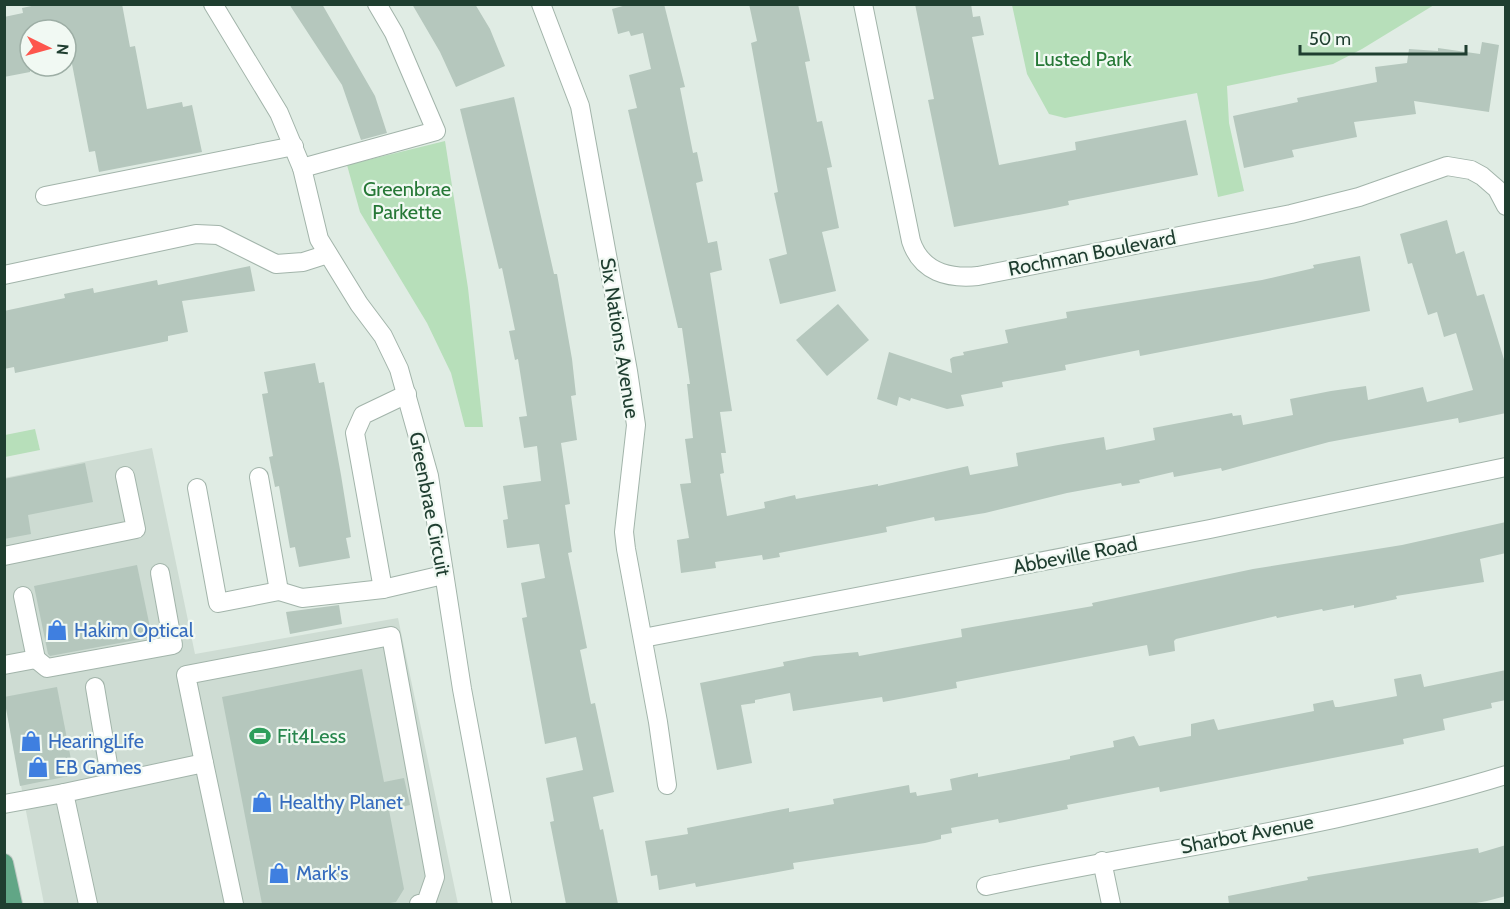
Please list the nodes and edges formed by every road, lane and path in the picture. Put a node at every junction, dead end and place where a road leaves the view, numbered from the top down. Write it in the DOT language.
graph roads {
  1 [pos="213,4"];
  2 [pos="377,4"];
  3 [pos="541,4"];
  4 [pos="863,4"];
  5 [pos="294,146"];
  6 [pos="302,168"];
  7 [pos="45,196"];
  8 [pos="1506,206"];
  9 [pos="328,254"];
  10 [pos="4,275"];
  11 [pos="407,394"];
  12 [pos="1506,467"];
  13 [pos="125,476"];
  14 [pos="259,477"];
  15 [pos="197,488"];
  16 [pos="4,555"];
  17 [pos="160,573"];
  18 [pos="443,575"];
  19 [pos="383,589"];
  20 [pos="279,591"];
  21 [pos="23,596"];
  22 [pos="643,638"];
  23 [pos="36,659"];
  24 [pos="4,665"];
  25 [pos="94,687"];
  26 [pos="204,763"];
  27 [pos="1506,775"];
  28 [pos="111,782"];
  29 [pos="667,785"];
  30 [pos="64,793"];
  31 [pos="4,804"];
  32 [pos="1102,861"];
  33 [pos="4,863"];
  34 [pos="986,886"];
  35 [pos="13,904"];
  36 [pos="87,904"];
  37 [pos="234,904"];
  38 [pos="419,904"];
  39 [pos="502,904"];
  40 [pos="1111,904"];
  1 -- 5 [label="street, Greenbrae Circuit"];
  2 -- 6 [label="street"];
  3 -- 22 [label="street, Six Nations Avenue"];
  4 -- 8 [label="street, Rochman Boulevard"];
  5 -- 6 [label="street, Greenbrae Circuit"];
  5 -- 7 [label="street"];
  6 -- 9 [label="street, Greenbrae Circuit"];
  9 -- 10 [label="street"];
  9 -- 11 [label="street, Greenbrae Circuit"];
  11 -- 18 [label="street, Greenbrae Circuit"];
  11 -- 19 [label="street"];
  12 -- 22 [label="street, Abbeville Road"];
  13 -- 16 [label="street"];
  14 -- 20 [label="street"];
  15 -- 20 [label="street"];
  17 -- 23 [label="street"];
  18 -- 19 [label="street"];
  18 -- 39 [label="street, Greenbrae Circuit"];
  19 -- 20 [label="street"];
  21 -- 23 [label="street"];
  22 -- 29 [label="street, Six Nations Avenue"];
  23 -- 24 [label="street"];
  25 -- 28 [label="street"];
  26 -- 28 [label="street"];
  26 -- 37 [label="street"];
  26 -- 38 [label="street"];
  27 -- 32 [label="street, Sharbot Avenue"];
  28 -- 30 [label="street"];
  30 -- 31 [label="street"];
  30 -- 36 [label="street"];
  32 -- 34 [label="street, Sharbot Avenue"];
  32 -- 40 [label="street"];
  33 -- 35 [label="main road"];
}
